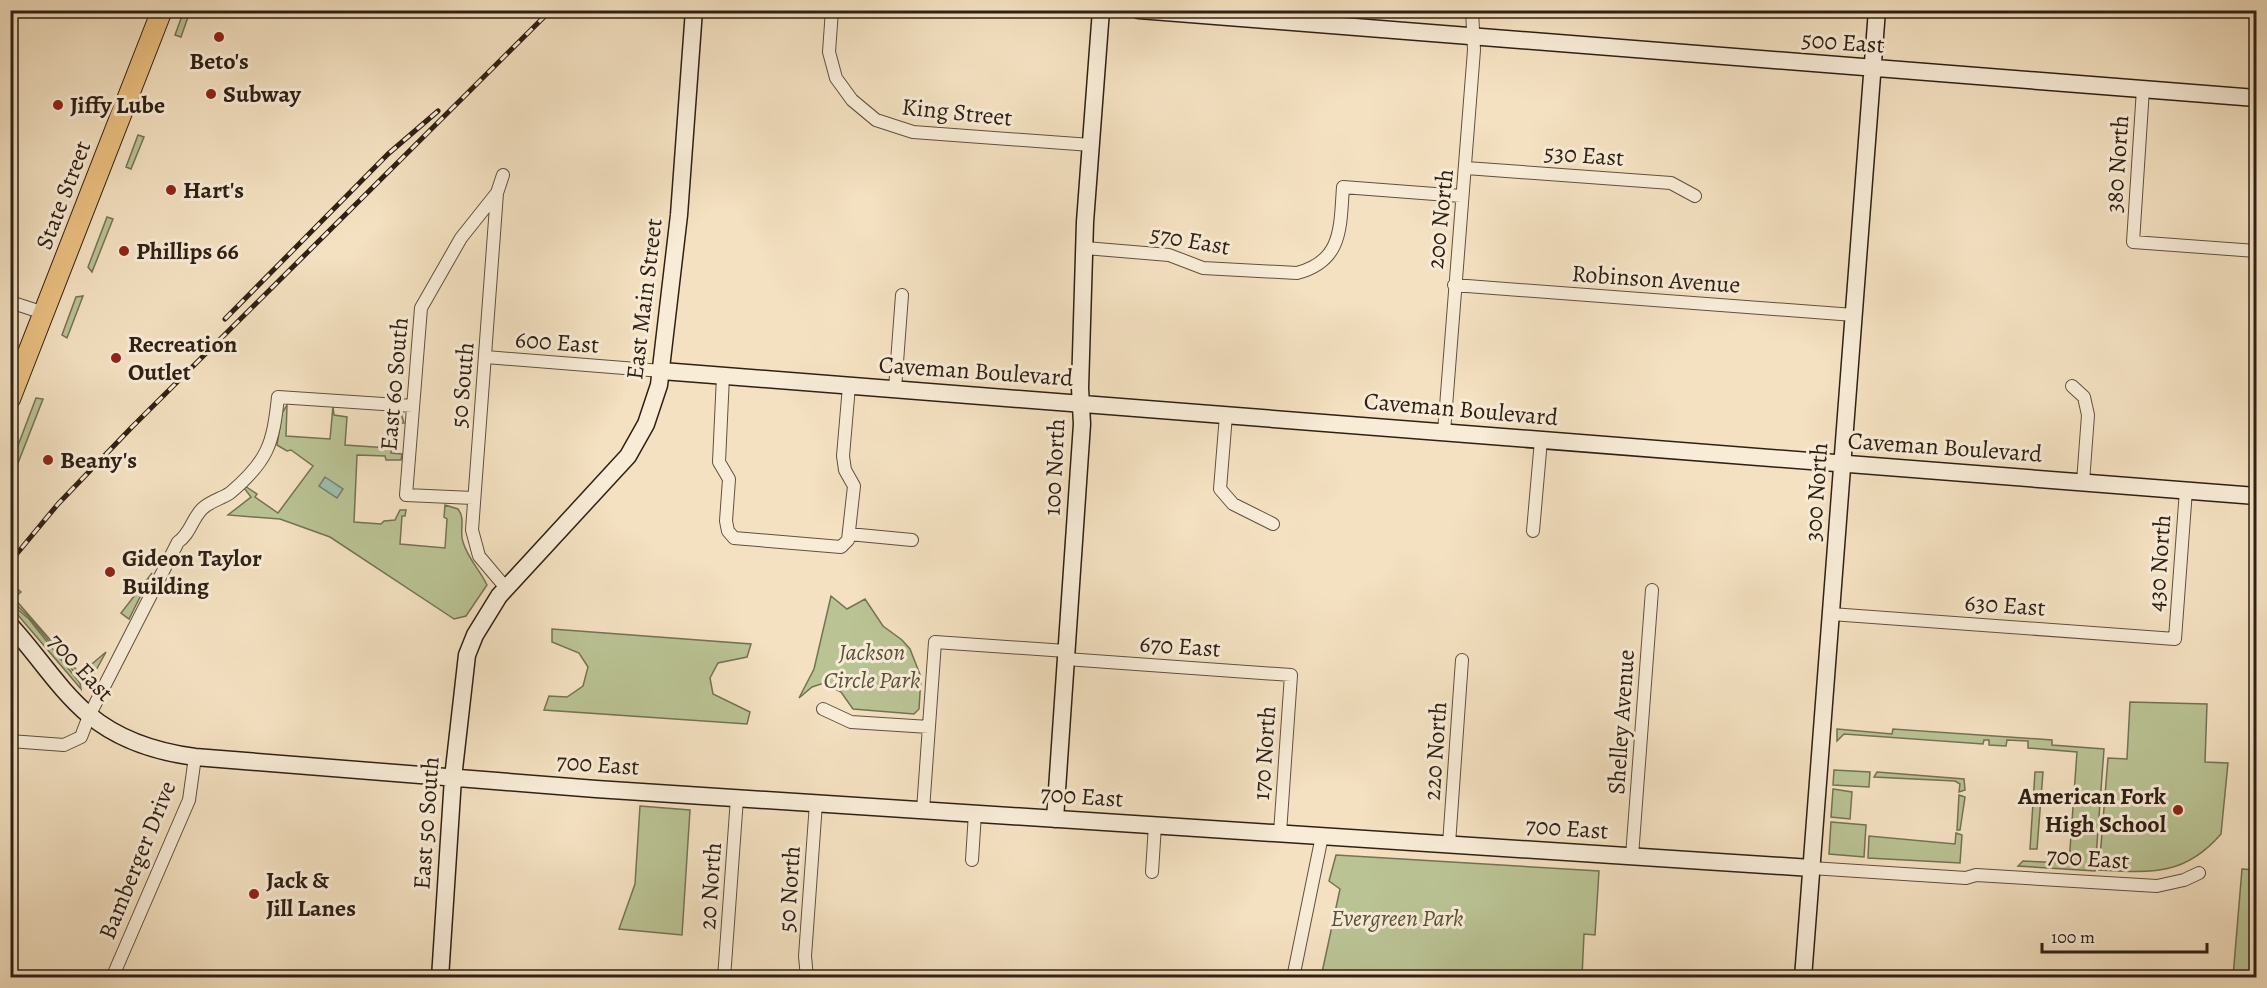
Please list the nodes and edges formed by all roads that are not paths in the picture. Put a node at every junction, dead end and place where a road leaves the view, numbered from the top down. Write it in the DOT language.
graph roads {
  1 [pos="162,10"];
  2 [pos="694,10"];
  3 [pos="832,10"];
  4 [pos="1101,10"];
  5 [pos="1139,10"];
  6 [pos="1472,10"];
  7 [pos="1877,10"];
  8 [pos="1473,37"];
  9 [pos="1873,68"];
  10 [pos="2143,89"];
  11 [pos="2256,98"];
  12 [pos="1091,145"];
  13 [pos="1466,168"];
  14 [pos="503,175"];
  15 [pos="497,193"];
  16 [pos="1461,196"];
  17 [pos="1695,196"];
  18 [pos="1085,248"];
  19 [pos="2256,250"];
  20 [pos="1454,285"];
  21 [pos="902,295"];
  22 [pos="10,302"];
  23 [pos="44,313"];
  24 [pos="1854,315"];
  25 [pos="486,357"];
  26 [pos="662,371"];
  27 [pos="723,376"];
  28 [pos="849,386"];
  29 [pos="2072,386"];
  30 [pos="895,389"];
  31 [pos="10,399"];
  32 [pos="1081,404"];
  33 [pos="413,406"];
  34 [pos="1226,415"];
  35 [pos="1444,432"];
  36 [pos="1541,440"];
  37 [pos="1843,463"];
  38 [pos="2083,482"];
  39 [pos="2186,490"];
  40 [pos="2256,496"];
  41 [pos="474,498"];
  42 [pos="1273,524"];
  43 [pos="1533,531"];
  44 [pos="849,537"];
  45 [pos="912,540"];
  46 [pos="506,588"];
  47 [pos="1652,590"];
  48 [pos="1831,614"];
  49 [pos="10,625"];
  50 [pos="2175,639"];
  51 [pos="1066,655"];
  52 [pos="1462,660"];
  53 [pos="463,673"];
  54 [pos="1291,675"];
  55 [pos="823,709"];
  56 [pos="89,716"];
  57 [pos="929,727"];
  58 [pos="10,741"];
  59 [pos="195,757"];
  60 [pos="453,778"];
  61 [pos="737,798"];
  62 [pos="816,803"];
  63 [pos="923,810"];
  64 [pos="975,813"];
  65 [pos="1055,819"];
  66 [pos="1155,825"];
  67 [pos="1280,833"];
  68 [pos="1322,836"];
  69 [pos="1449,844"];
  70 [pos="1632,856"];
  71 [pos="972,860"];
  72 [pos="1812,868"];
  73 [pos="1152,872"];
  74 [pos="2199,873"];
  75 [pos="112,978"];
  76 [pos="440,978"];
  77 [pos="724,978"];
  78 [pos="807,978"];
  79 [pos="1293,978"];
  80 [pos="1803,978"];
  1 -- 23 [label="main road, State Street"];
  2 -- 26 [label="street, East Main Street"];
  3 -- 12 [label="street, King Street"];
  4 -- 12 [label="street, 100 North"];
  5 -- 8 [label="street, 500 East"];
  6 -- 8 [label="street, 200 North"];
  7 -- 9 [label="street, 300 North"];
  8 -- 9 [label="street, 500 East"];
  8 -- 13 [label="street, 200 North"];
  9 -- 10 [label="street, 500 East"];
  9 -- 24 [label="street, 300 North"];
  10 -- 11 [label="street, 500 East"];
  10 -- 19 [label="street, 380 North"];
  12 -- 18 [label="street, 100 North"];
  13 -- 16 [label="street, 200 North"];
  13 -- 17 [label="street, 530 East"];
  14 -- 15 [label="street, 50 South"];
  15 -- 25 [label="street, 50 South"];
  15 -- 33 [label="street, East 60 South"];
  16 -- 18 [label="street, 570 East"];
  16 -- 20 [label="street, 200 North"];
  18 -- 32 [label="street, 100 North"];
  20 -- 24 [label="street, Robinson Avenue"];
  20 -- 35 [label="street, 200 North"];
  21 -- 30 [label="street"];
  22 -- 23 [label="street"];
  23 -- 31 [label="main road, State Street"];
  24 -- 37 [label="street, 300 North"];
  25 -- 26 [label="street, 600 East"];
  25 -- 41 [label="street, 50 South"];
  26 -- 27 [label="street, Caveman Boulevard"];
  26 -- 46 [label="street, East Main Street"];
  27 -- 28 [label="street, Caveman Boulevard"];
  27 -- 44 [label="street"];
  28 -- 30 [label="street, Caveman Boulevard"];
  28 -- 44 [label="street"];
  29 -- 38 [label="street"];
  30 -- 32 [label="street, Caveman Boulevard"];
  32 -- 34 [label="street, Caveman Boulevard"];
  32 -- 51 [label="street, 100 North"];
  33 -- 41 [label="street, East 60 South"];
  33 -- 56 [label="street"];
  34 -- 35 [label="street, Caveman Boulevard"];
  34 -- 42 [label="street"];
  35 -- 36 [label="street, Caveman Boulevard"];
  36 -- 37 [label="street, Caveman Boulevard"];
  36 -- 43 [label="street"];
  37 -- 38 [label="street, Caveman Boulevard"];
  37 -- 48 [label="street, 300 North"];
  38 -- 39 [label="street, Caveman Boulevard"];
  39 -- 40 [label="street, Caveman Boulevard"];
  39 -- 50 [label="street, 430 North"];
  41 -- 46 [label="street, 50 South"];
  44 -- 45 [label="street"];
  46 -- 53 [label="street, East Main Street"];
  47 -- 70 [label="street, Shelley Avenue"];
  48 -- 50 [label="street, 630 East"];
  48 -- 72 [label="street, 300 North"];
  49 -- 56 [label="street, 700 East"];
  51 -- 54 [label="street, 670 East"];
  51 -- 57 [label="street, 670 East"];
  51 -- 65 [label="street, 100 North"];
  52 -- 69 [label="street, 220 North"];
  53 -- 60 [label="street, East 50 South"];
  54 -- 67 [label="street, 170 North"];
  55 -- 57 [label="street"];
  56 -- 58 [label="street"];
  56 -- 59 [label="street, 700 East"];
  57 -- 63 [label="street"];
  59 -- 60 [label="street, 700 East"];
  59 -- 75 [label="street, Bamberger Drive"];
  60 -- 61 [label="street, 700 East"];
  60 -- 76 [label="street, East 50 South"];
  61 -- 62 [label="street, 700 East"];
  61 -- 77 [label="street, 20 North"];
  62 -- 63 [label="street, 700 East"];
  62 -- 78 [label="street, 50 North"];
  63 -- 64 [label="street, 700 East"];
  64 -- 65 [label="street, 700 East"];
  64 -- 71 [label="street"];
  65 -- 66 [label="street, 700 East"];
  66 -- 67 [label="street, 700 East"];
  66 -- 73 [label="street"];
  67 -- 68 [label="street, 700 East"];
  68 -- 69 [label="street, 700 East"];
  68 -- 79 [label="street"];
  69 -- 70 [label="street, 700 East"];
  70 -- 72 [label="street, 700 East"];
  72 -- 74 [label="street, 700 East"];
  72 -- 80 [label="street, 300 North"];
}
